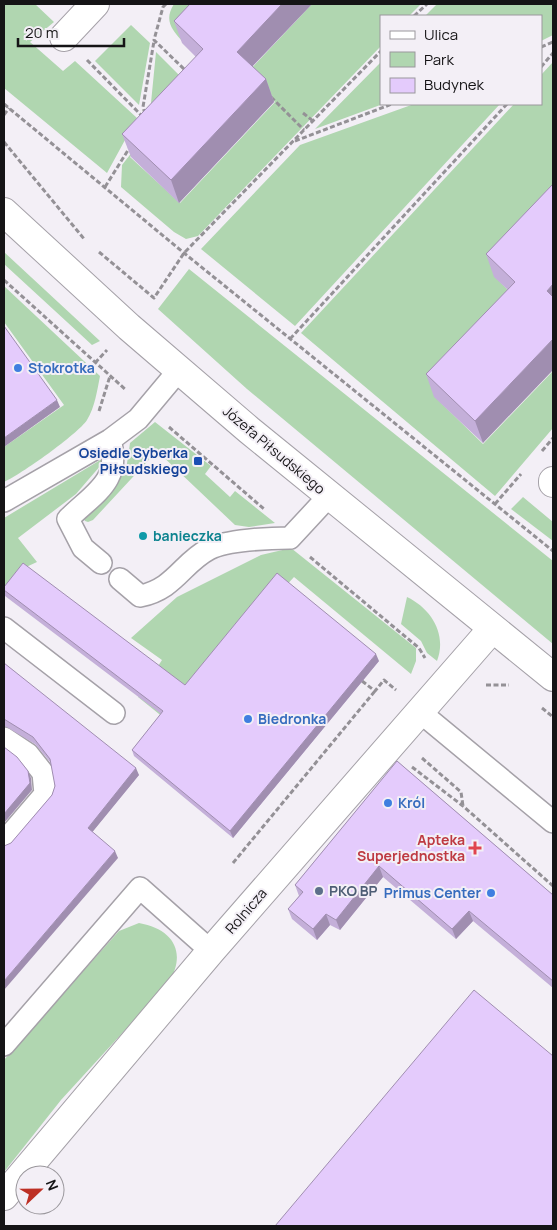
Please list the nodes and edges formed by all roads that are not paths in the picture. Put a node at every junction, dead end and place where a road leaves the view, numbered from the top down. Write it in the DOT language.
graph roads {
  1 [pos="95,4"];
  2 [pos="64,36"];
  3 [pos="4,212"];
  4 [pos="179,370"];
  5 [pos="110,440"];
  6 [pos="328,496"];
  7 [pos="4,501"];
  8 [pos="100,563"];
  9 [pos="120,579"];
  10 [pos="4,628"];
  11 [pos="492,629"];
  12 [pos="553,677"];
  13 [pos="114,712"];
  14 [pos="420,712"];
  15 [pos="4,738"];
  16 [pos="553,822"];
  17 [pos="4,842"];
  18 [pos="211,951"];
  19 [pos="4,1045"];
  20 [pos="4,1196"];
  1 -- 2 [label="street"];
  3 -- 4 [label="street, Józefa Piłsudskiego"];
  4 -- 5 [label="lane"];
  4 -- 6 [label="street, Józefa Piłsudskiego"];
  5 -- 7 [label="lane"];
  5 -- 8 [label="lane"];
  6 -- 9 [label="lane"];
  6 -- 11 [label="street, Józefa Piłsudskiego"];
  10 -- 13 [label="lane"];
  11 -- 12 [label="street, Józefa Piłsudskiego"];
  11 -- 14 [label="street, Rolnicza"];
  14 -- 16 [label="lane"];
  14 -- 18 [label="street, Rolnicza"];
  15 -- 17 [label="lane"];
  18 -- 19 [label="lane"];
  18 -- 20 [label="street, Rolnicza"];
}
